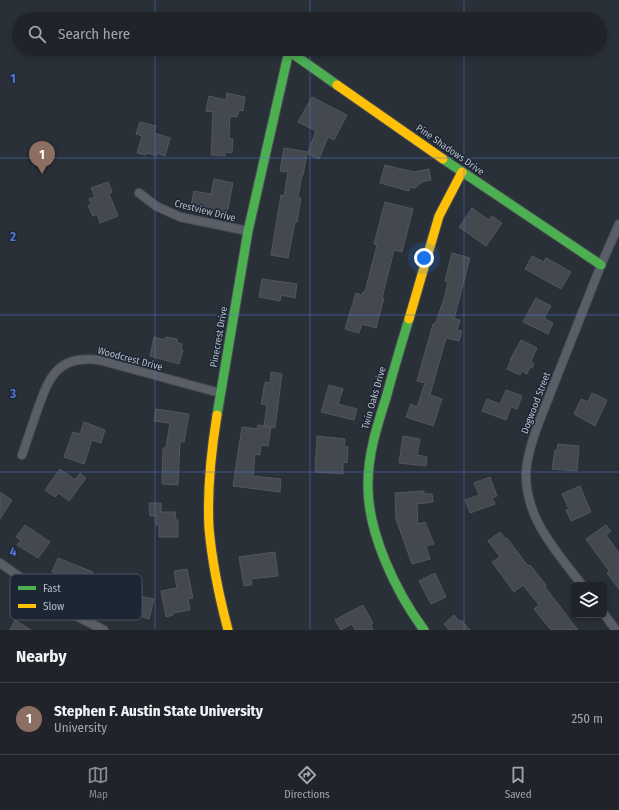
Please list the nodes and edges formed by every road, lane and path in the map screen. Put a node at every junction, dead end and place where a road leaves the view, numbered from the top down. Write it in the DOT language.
graph roads {
  1 [pos="288,56"];
  2 [pos="296,56"];
  3 [pos="462,172"];
  4 [pos="139,193"];
  5 [pos="619,224"];
  6 [pos="248,231"];
  7 [pos="601,265"];
  8 [pos="220,394"];
  9 [pos="22,455"];
  10 [pos="0,563"];
  11 [pos="16,574"];
  12 [pos="580,582"];
  13 [pos="607,618"];
  14 [pos="85,620"];
  15 [pos="104,630"];
  16 [pos="228,630"];
  17 [pos="424,630"];
  18 [pos="616,630"];
  1 -- 6 [label="street, Pinecrest Drive"];
  2 -- 3 [label="street, Pine Shadows Drive"];
  3 -- 7 [label="street, Pine Shadows Drive"];
  3 -- 17 [label="street, Twin Oaks Drive"];
  4 -- 6 [label="street, Crestview Drive"];
  5 -- 7 [label="street, Dogwood Street"];
  6 -- 8 [label="street, Pinecrest Drive"];
  7 -- 12 [label="street, Dogwood Street"];
  8 -- 9 [label="street, Woodcrest Drive"];
  8 -- 16 [label="street, Pinecrest Drive"];
  10 -- 11 [label="street"];
  13 -- 18 [label="street"];
  14 -- 15 [label="street"];
}
